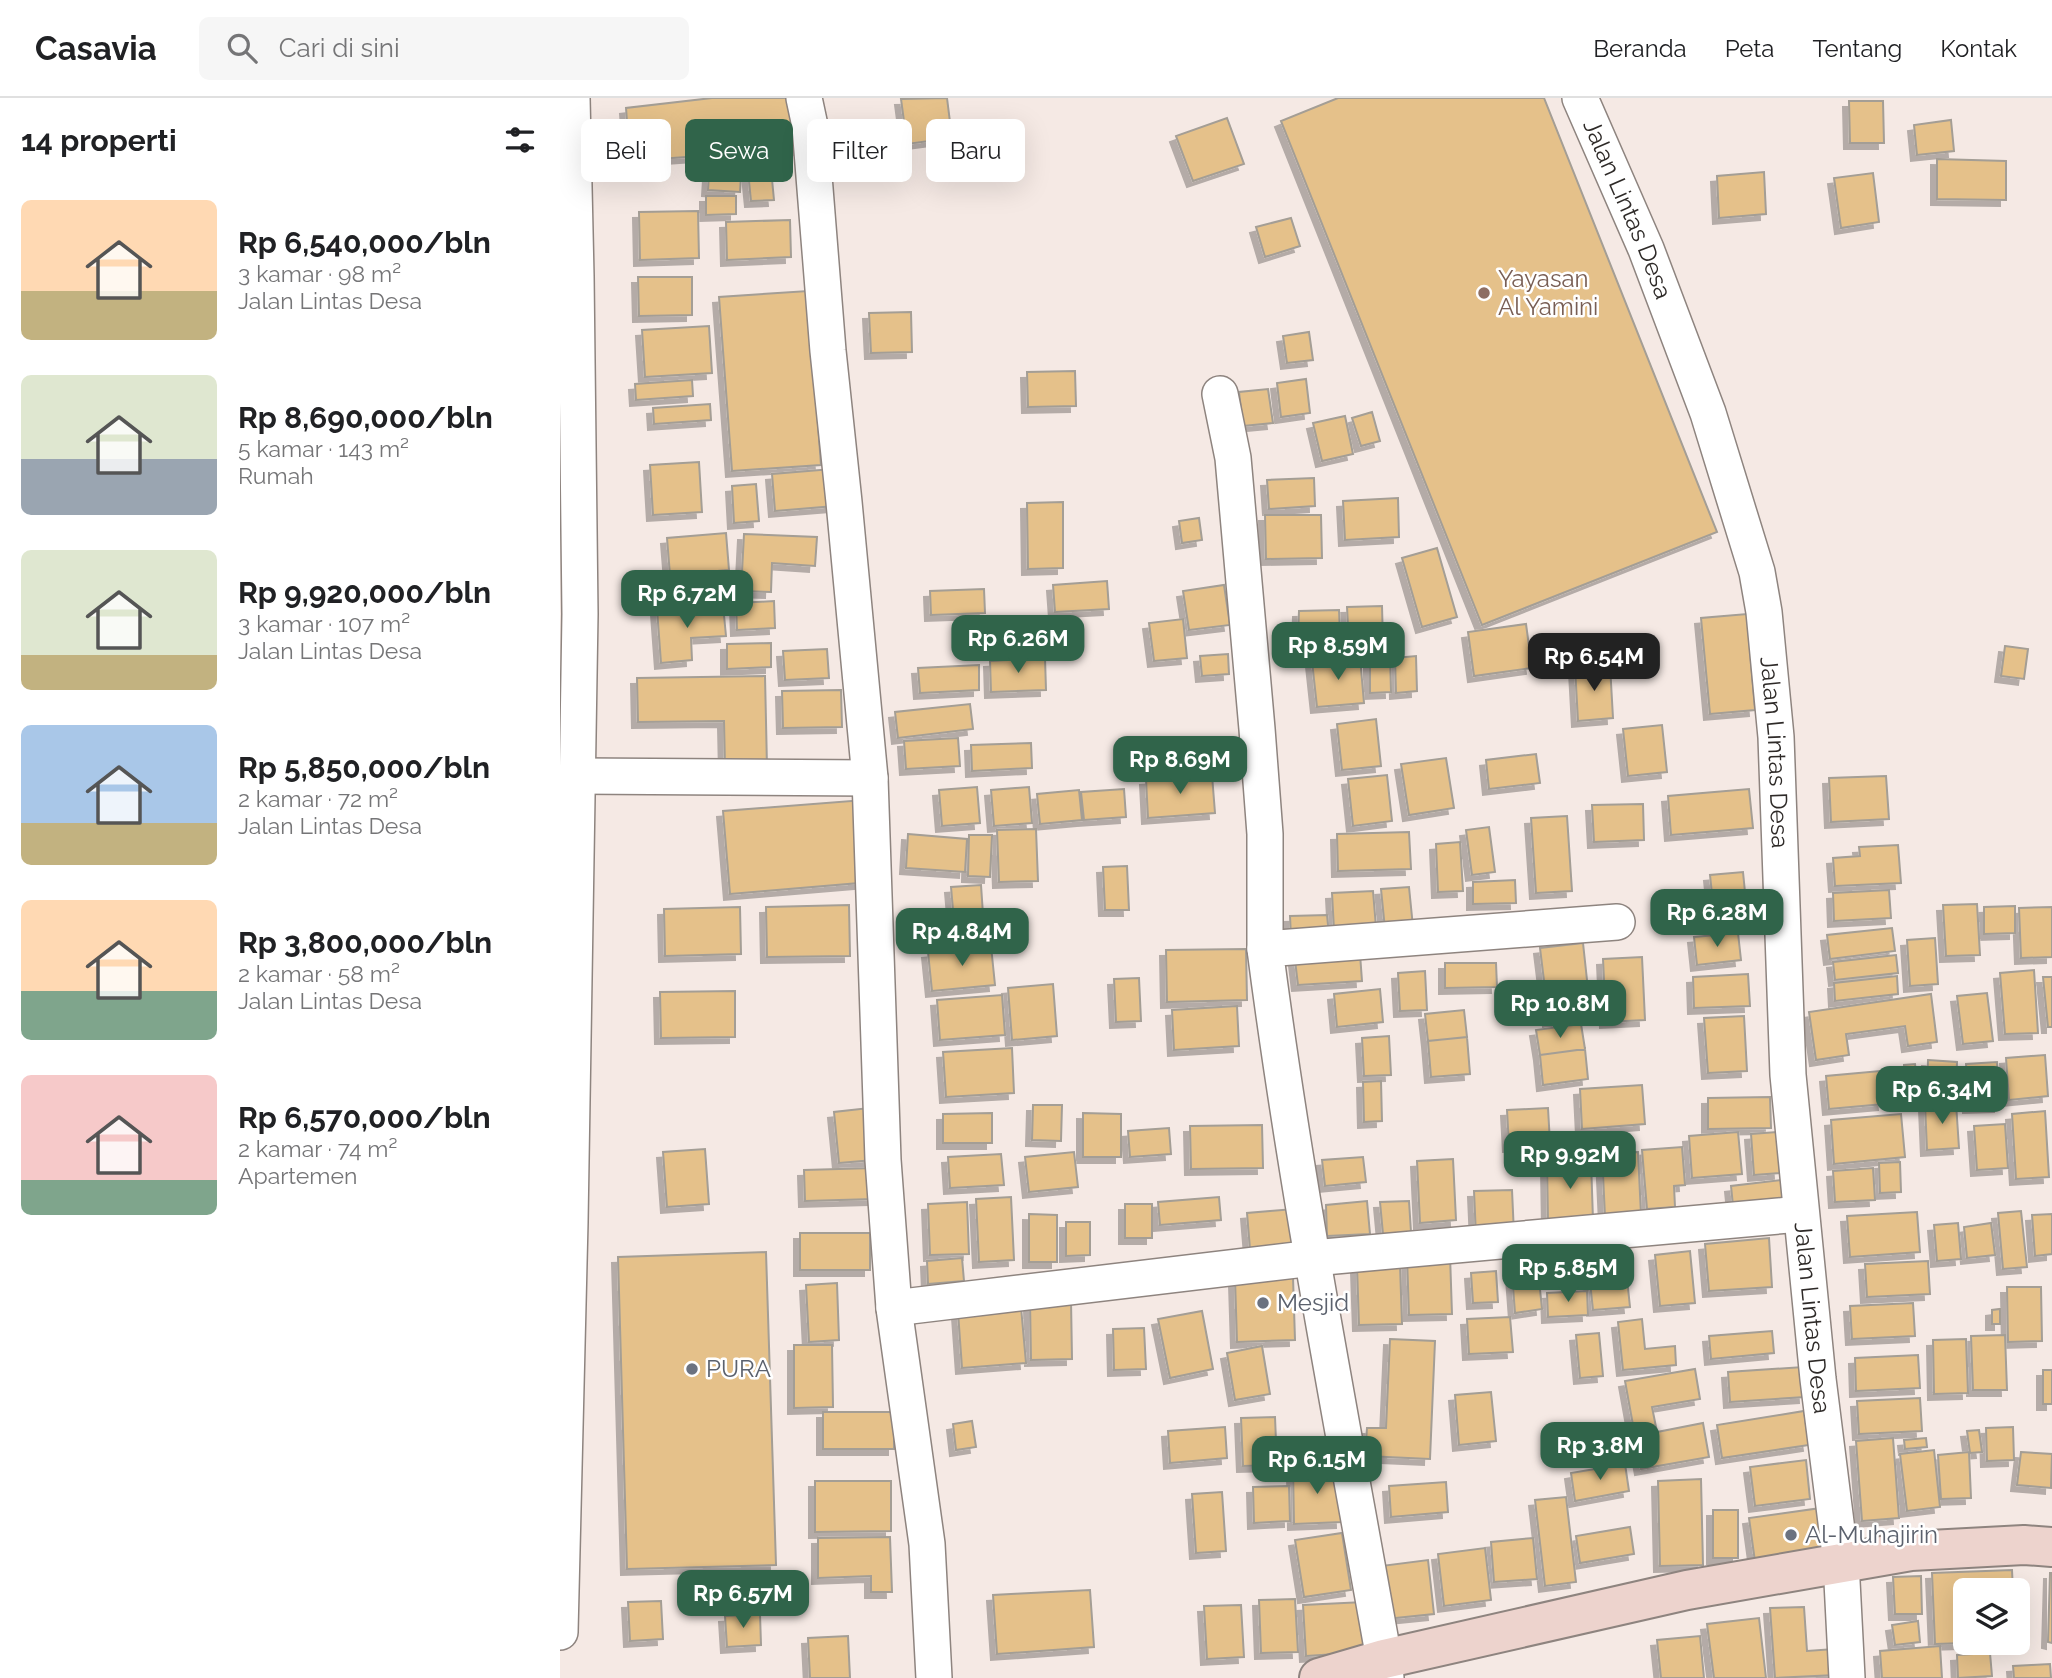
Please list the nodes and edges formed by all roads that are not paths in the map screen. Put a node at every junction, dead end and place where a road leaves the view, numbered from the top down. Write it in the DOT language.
graph roads {
  1 [pos="572,98"];
  2 [pos="804,98"];
  3 [pos="1580,98"];
  4 [pos="1220,394"];
  5 [pos="577,776"];
  6 [pos="870,778"];
  7 [pos="1617,922"];
  8 [pos="1265,949"];
  9 [pos="1800,1213"];
  10 [pos="565,1223"];
  11 [pos="1313,1258"];
  12 [pos="894,1308"];
  13 [pos="2052,1547"];
  14 [pos="1842,1562"];
  15 [pos="560,1632"];
  16 [pos="1385,1668"];
  17 [pos="934,1678"];
  18 [pos="1319,1678"];
  19 [pos="1847,1678"];
  1 -- 5 [label="street"];
  2 -- 6 [label="street"];
  3 -- 9 [label="street, Jalan Lintas Desa"];
  4 -- 8 [label="street"];
  5 -- 6 [label="street"];
  5 -- 10 [label="street"];
  6 -- 12 [label="street"];
  7 -- 8 [label="street"];
  8 -- 11 [label="street"];
  9 -- 11 [label="street"];
  9 -- 14 [label="street, Jalan Lintas Desa"];
  10 -- 15 [label="street"];
  11 -- 12 [label="street"];
  11 -- 16 [label="street"];
  12 -- 17 [label="street"];
  13 -- 14 [label="main road"];
  14 -- 16 [label="main road"];
  14 -- 19 [label="street, Jalan Lintas Desa"];
  16 -- 18 [label="main road"];
}
